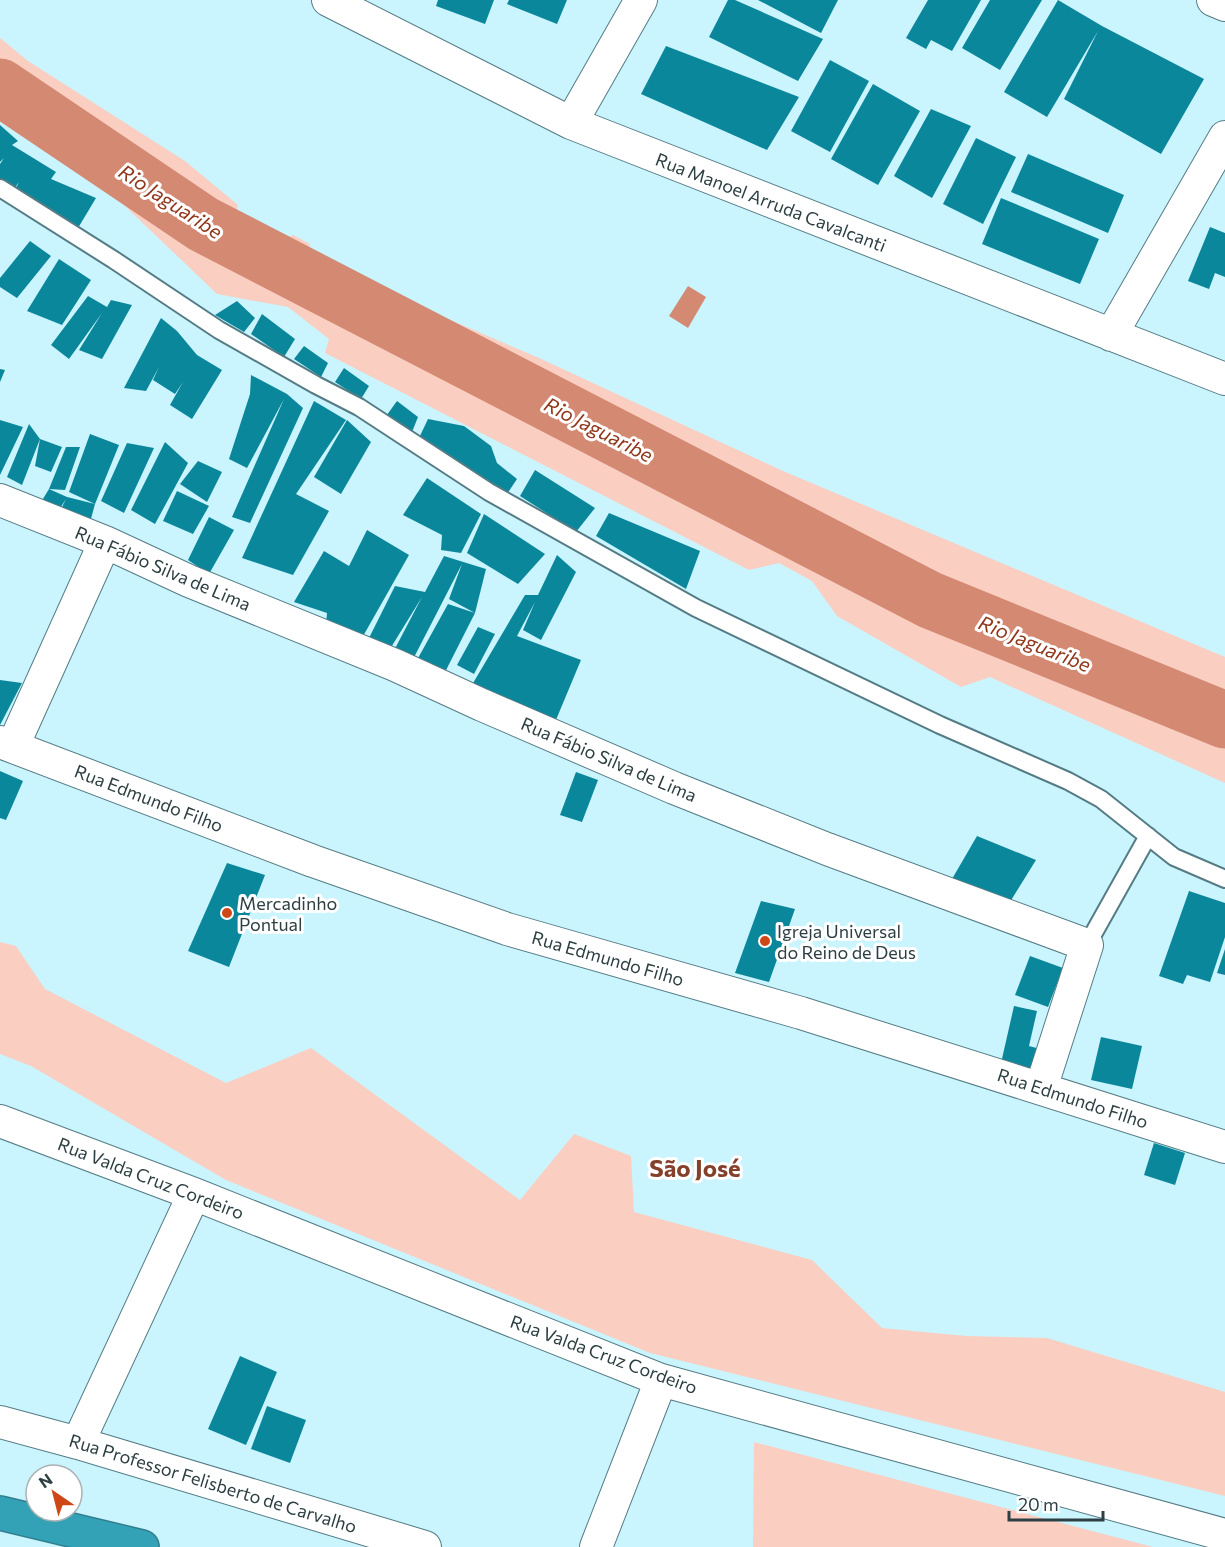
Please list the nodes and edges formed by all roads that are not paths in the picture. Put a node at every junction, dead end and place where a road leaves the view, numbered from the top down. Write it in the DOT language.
graph roads {
  1 [pos="327,0"];
  2 [pos="641,0"];
  3 [pos="1213,0"];
  4 [pos="1225,5"];
  5 [pos="571,123"];
  6 [pos="1225,136"];
  7 [pos="0,188"];
  8 [pos="1111,335"];
  9 [pos="1225,379"];
  10 [pos="0,500"];
  11 [pos="105,542"];
  12 [pos="6,744"];
  13 [pos="1148,836"];
  14 [pos="1225,879"];
  15 [pos="1087,945"];
  16 [pos="1041,1088"];
  17 [pos="0,1121"];
  18 [pos="1225,1147"];
  19 [pos="194,1194"];
  20 [pos="661,1380"];
  21 [pos="0,1422"];
  22 [pos="78,1443"];
  23 [pos="0,1513"];
  24 [pos="1225,1535"];
  25 [pos="142,1547"];
  26 [pos="425,1547"];
  27 [pos="596,1547"];
  1 -- 5 [label="street, Rua Manoel Arruda Cavalcanti"];
  2 -- 5 [label="street"];
  3 -- 4 [label="street"];
  5 -- 8 [label="street, Rua Manoel Arruda Cavalcanti"];
  6 -- 8 [label="street"];
  7 -- 13 [label="lane"];
  8 -- 9 [label="street, Rua Manoel Arruda Cavalcanti"];
  10 -- 11 [label="street, Rua Fábio Silva de Lima"];
  11 -- 12 [label="street"];
  11 -- 15 [label="street, Rua Fábio Silva de Lima"];
  12 -- 16 [label="street, Rua Edmundo Filho"];
  13 -- 14 [label="lane"];
  13 -- 15 [label="lane"];
  15 -- 16 [label="street"];
  16 -- 18 [label="street, Rua Edmundo Filho"];
  17 -- 19 [label="street, Rua Valda Cruz Cordeiro"];
  19 -- 20 [label="street, Rua Valda Cruz Cordeiro"];
  19 -- 22 [label="street"];
  20 -- 24 [label="street, Rua Valda Cruz Cordeiro"];
  20 -- 27 [label="street"];
  21 -- 22 [label="street, Rua Professor Felisberto de Carvalho"];
  22 -- 26 [label="street, Rua Professor Felisberto de Carvalho"];
  23 -- 25 [label="highway"];
}
